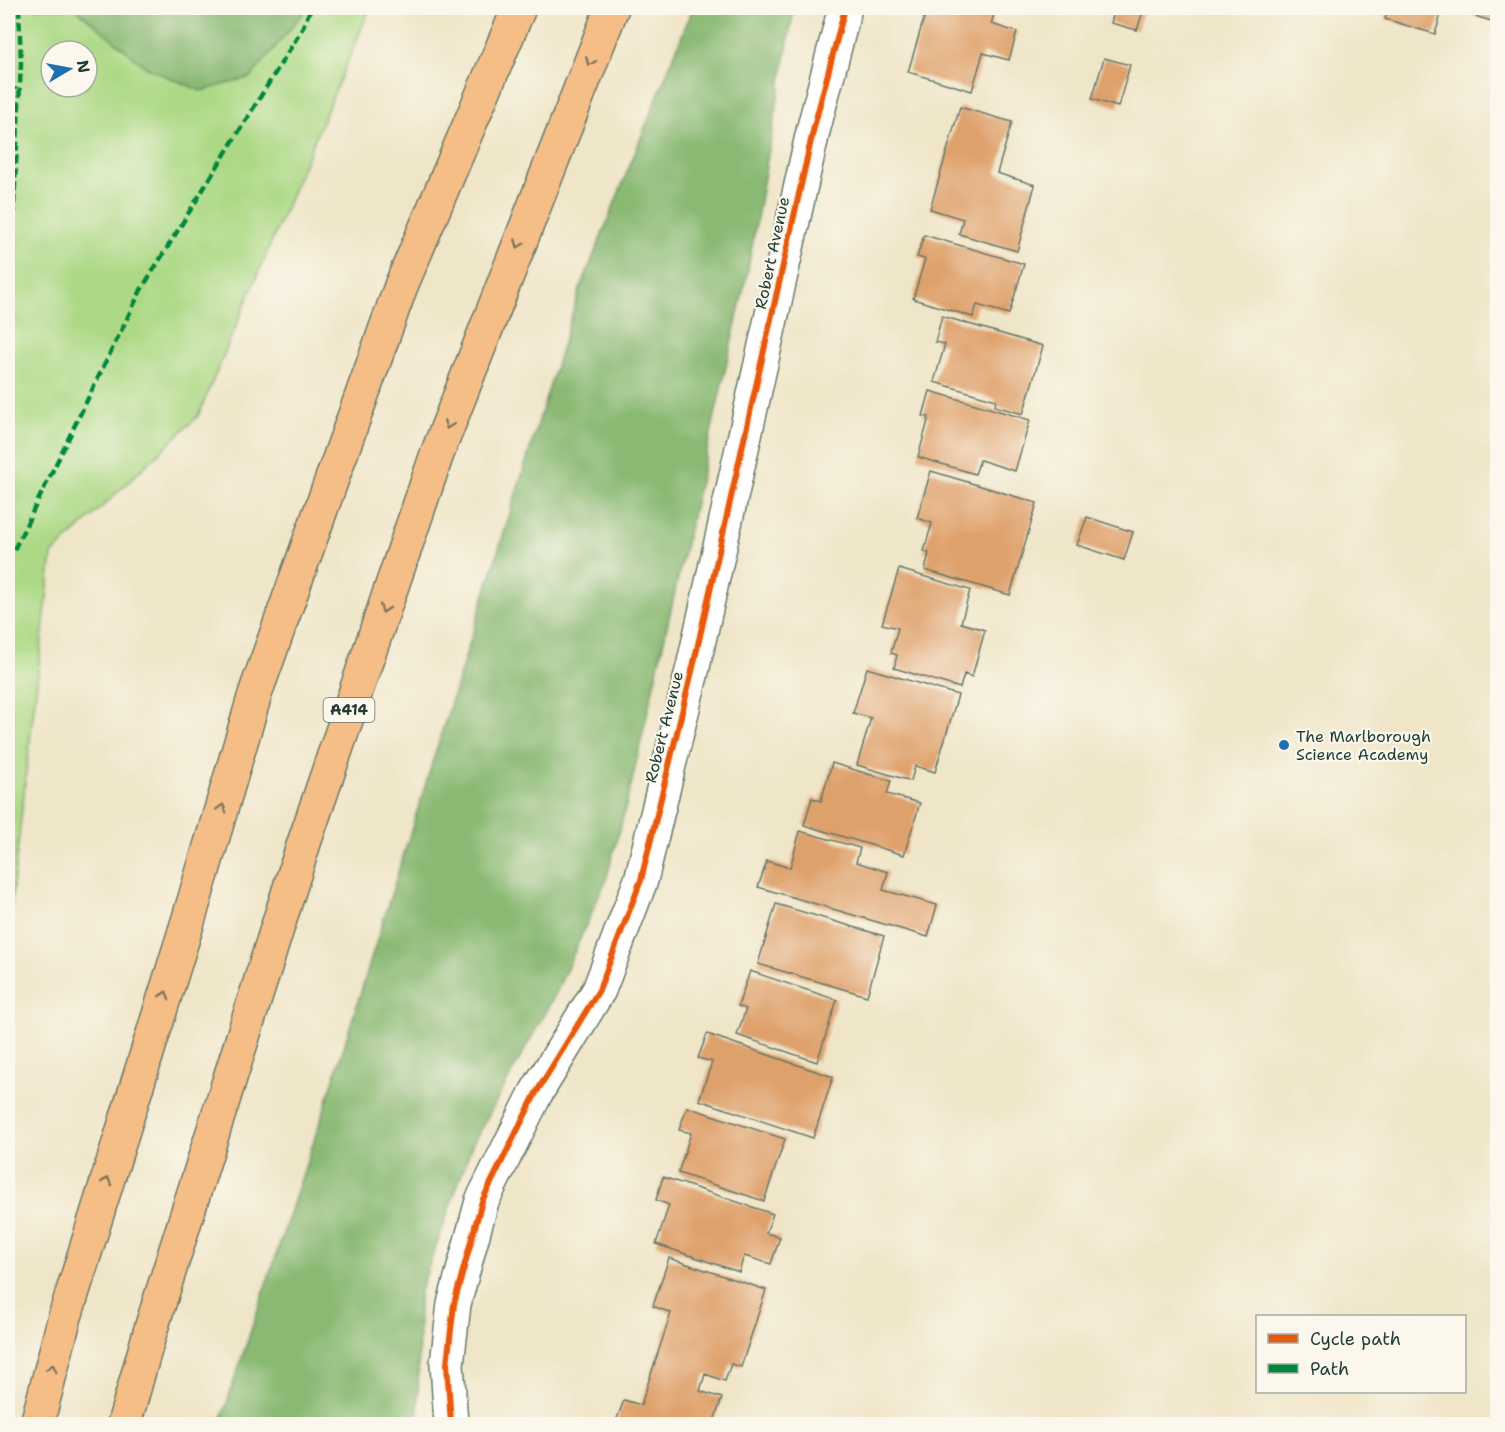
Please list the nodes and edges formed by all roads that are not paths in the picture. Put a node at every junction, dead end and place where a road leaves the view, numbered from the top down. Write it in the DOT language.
graph roads {
  1 [pos="519,8"];
  2 [pos="612,8"];
  3 [pos="844,8"];
  4 [pos="38,1425"];
  5 [pos="124,1425"];
  6 [pos="451,1425"];
  4 -- 1 [label="highway, one-way"];
  2 -- 5 [label="highway, A414, one-way"];
  3 -- 6 [label="street, Robert Avenue"];
}
